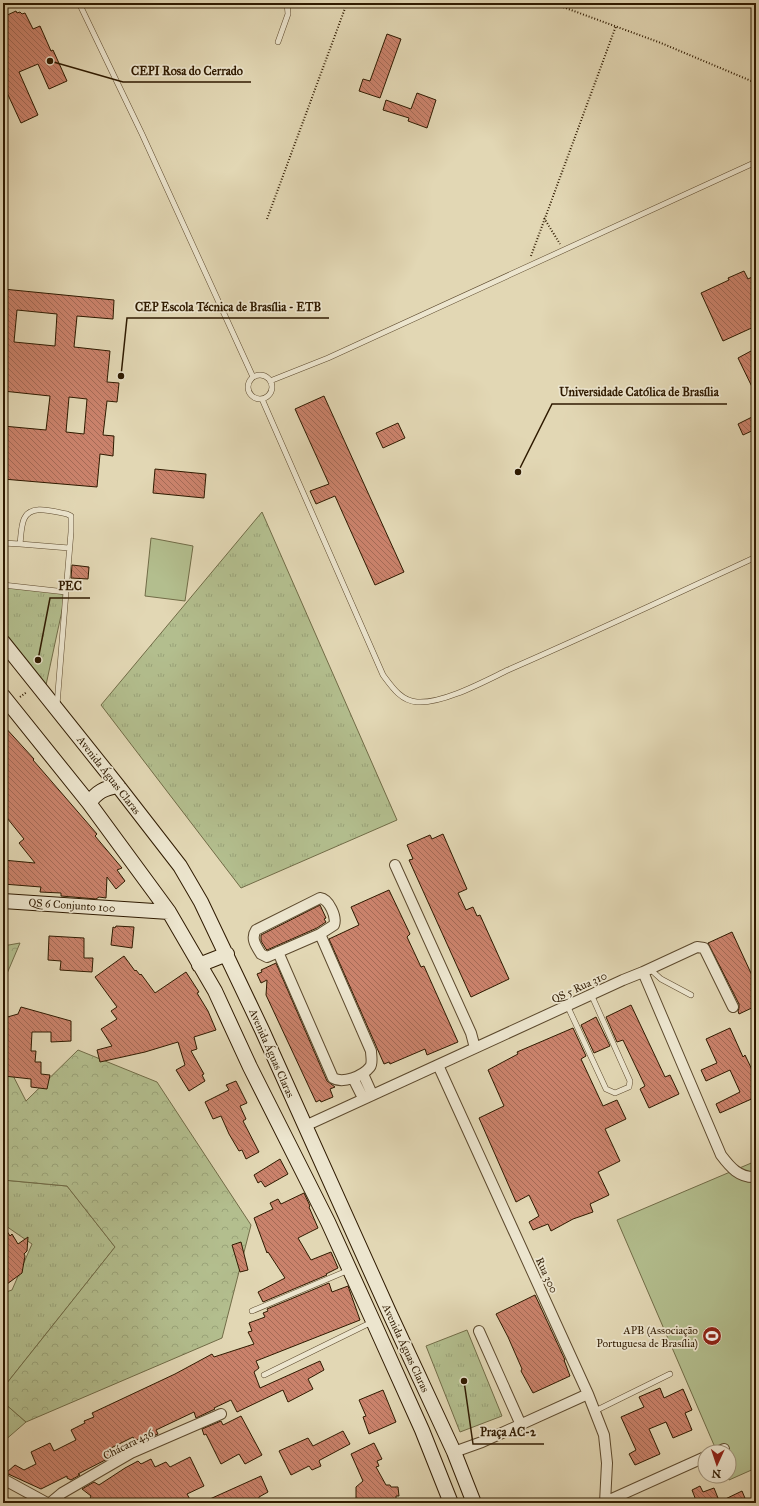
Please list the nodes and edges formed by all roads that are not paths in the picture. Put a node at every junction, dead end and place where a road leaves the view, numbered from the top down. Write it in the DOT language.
graph roads {
  1 [pos="79,3"];
  2 [pos="287,3"];
  3 [pos="278,42"];
  4 [pos="756,162"];
  5 [pos="253,377"];
  6 [pos="270,381"];
  7 [pos="262,399"];
  8 [pos="3,543"];
  9 [pos="20,544"];
  10 [pos="69,548"];
  11 [pos="756,557"];
  12 [pos="3,585"];
  13 [pos="66,592"];
  14 [pos="3,642"];
  15 [pos="3,696"];
  16 [pos="57,709"];
  17 [pos="118,786"];
  18 [pos="89,803"];
  19 [pos="395,865"];
  20 [pos="157,895"];
  21 [pos="3,901"];
  22 [pos="142,910"];
  23 [pos="169,912"];
  24 [pos="320,934"];
  25 [pos="278,952"];
  26 [pos="227,954"];
  27 [pos="199,965"];
  28 [pos="646,971"];
  29 [pos="592,994"];
  30 [pos="691,995"];
  31 [pos="567,1006"];
  32 [pos="733,1007"];
  33 [pos="475,1048"];
  34 [pos="438,1065"];
  35 [pos="358,1076"];
  36 [pos="368,1096"];
  37 [pos="305,1126"];
  38 [pos="756,1177"];
  39 [pos="350,1270"];
  40 [pos="252,1311"];
  41 [pos="373,1321"];
  42 [pos="480,1331"];
  43 [pos="670,1374"];
  44 [pos="264,1375"];
  45 [pos="588,1394"];
  46 [pos="595,1411"];
  47 [pos="221,1414"];
  48 [pos="521,1425"];
  49 [pos="454,1452"];
  50 [pos="697,1461"];
  51 [pos="3,1479"];
  52 [pos="605,1502"];
  53 [pos="47,1503"];
  54 [pos="50,1503"];
  55 [pos="451,1503"];
  56 [pos="474,1503"];
  1 -- 5 [label="lane"];
  2 -- 3 [label="lane"];
  4 -- 6 [label="lane"];
  5 -- 6 [label="lane"];
  5 -- 7 [label="lane"];
  6 -- 7 [label="lane"];
  7 -- 11 [label="lane"];
  8 -- 9 [label="lane"];
  9 -- 10 [label="lane"];
  9 -- 10 [label="lane"];
  10 -- 13 [label="lane"];
  12 -- 13 [label="lane"];
  13 -- 16 [label="lane"];
  14 -- 16 [label="main road, Avenida Águas Claras"];
  15 -- 18 [label="main road, Avenida Águas Claras"];
  16 -- 17 [label="main road, Avenida Águas Claras"];
  17 -- 18 [label="main road"];
  17 -- 26 [label="main road, Avenida Águas Claras"];
  18 -- 20 [label="main road, Avenida Águas Claras"];
  19 -- 33 [label="street"];
  20 -- 22 [label="main road"];
  20 -- 23 [label="main road, Avenida Águas Claras"];
  21 -- 22 [label="main road, QS 6 Conjunto 100"];
  22 -- 23 [label="main road, QS 6 Conjunto 100"];
  23 -- 27 [label="main road, Avenida Águas Claras"];
  24 -- 25 [label="street"];
  24 -- 25 [label="street"];
  24 -- 35 [label="street"];
  25 -- 35 [label="street"];
  26 -- 27 [label="main road"];
  26 -- 37 [label="main road, Avenida Águas Claras"];
  27 -- 39 [label="main road, Avenida Águas Claras"];
  28 -- 29 [label="street, QS 5 Rua 310"];
  28 -- 30 [label="lane"];
  28 -- 32 [label="street, QS 5 Rua 310"];
  28 -- 38 [label="street"];
  29 -- 31 [label="street, QS 5 Rua 310"];
  29 -- 31 [label="lane"];
  31 -- 33 [label="street, QS 5 Rua 310"];
  33 -- 34 [label="street, QS 5 Rua 310"];
  34 -- 36 [label="street, QS 5 Rua 310"];
  34 -- 45 [label="street, Rua 300"];
  35 -- 36 [label="street"];
  36 -- 37 [label="street, QS 5 Rua 310"];
  37 -- 49 [label="main road, Avenida Águas Claras"];
  39 -- 40 [label="lane"];
  39 -- 41 [label="main road, Avenida Águas Claras"];
  41 -- 44 [label="lane"];
  41 -- 55 [label="main road, Avenida Águas Claras"];
  42 -- 48 [label="street"];
  43 -- 46 [label="lane"];
  45 -- 46 [label="street, Rua 300"];
  45 -- 48 [label="street"];
  46 -- 52 [label="street, Rua 300"];
  47 -- 54 [label="street, Chácara 436"];
  48 -- 49 [label="street"];
  49 -- 56 [label="main road, Avenida Águas Claras"];
  50 -- 52 [label="street"];
  51 -- 53 [label="street"];
}
